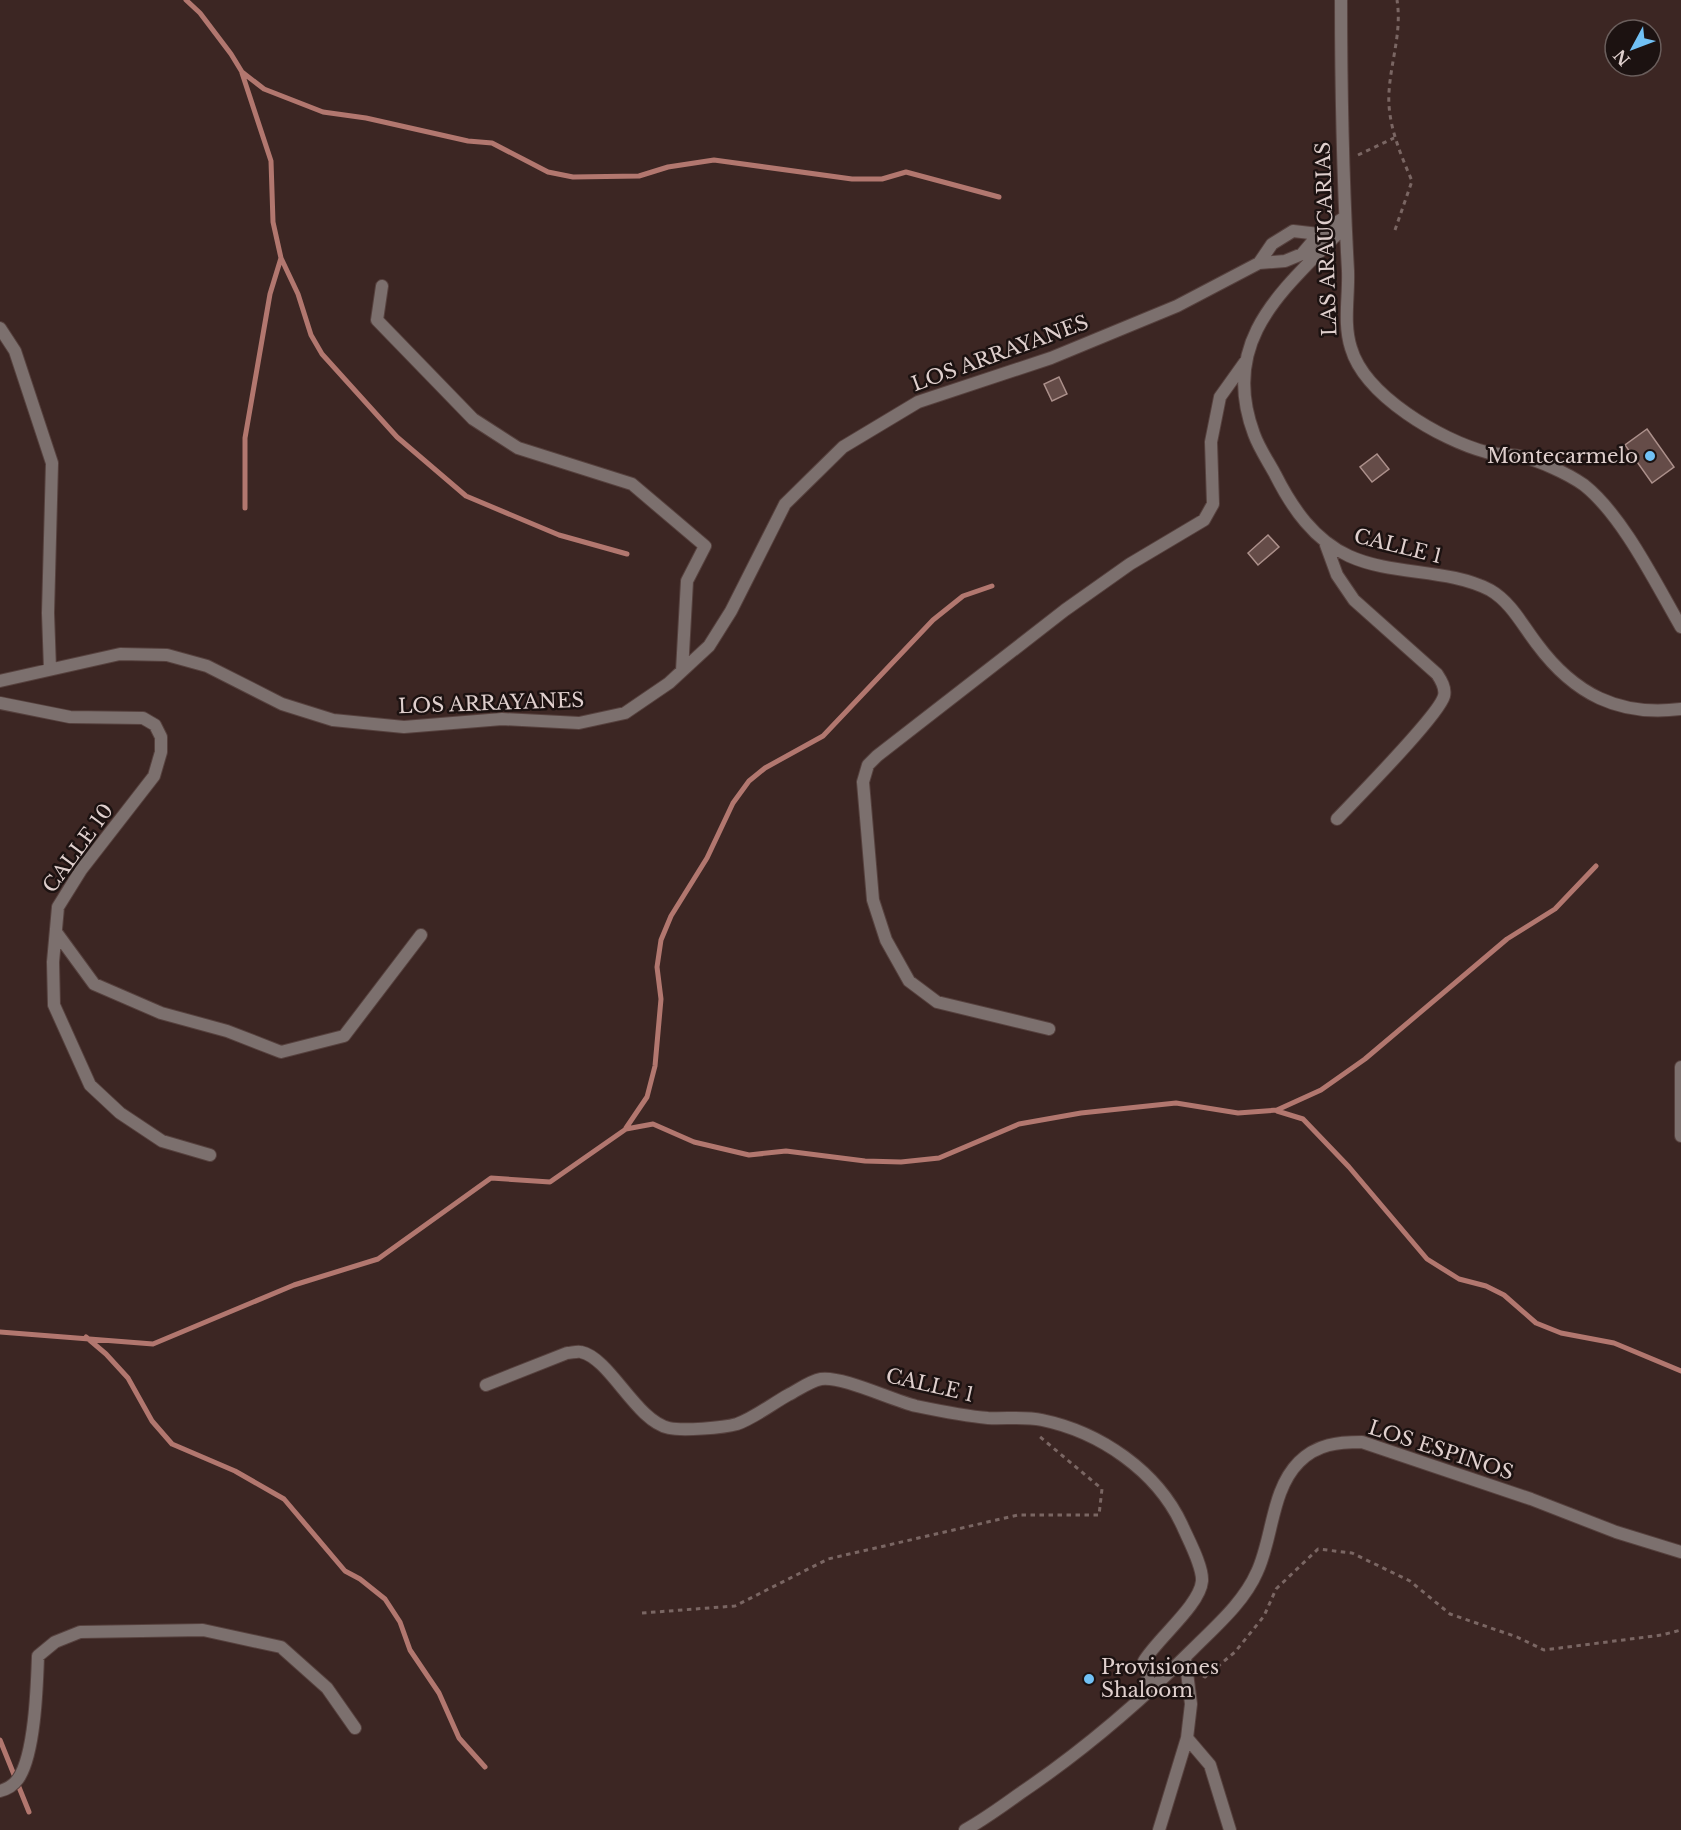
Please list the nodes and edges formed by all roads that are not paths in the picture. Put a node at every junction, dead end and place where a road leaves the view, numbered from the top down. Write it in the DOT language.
graph roads {
  1 [pos="1341,0"];
  2 [pos="1345,222"];
  3 [pos="1319,234"];
  4 [pos="1258,263"];
  5 [pos="382,286"];
  6 [pos="0,328"];
  7 [pos="1245,362"];
  8 [pos="1326,545"];
  9 [pos="1681,627"];
  10 [pos="50,669"];
  11 [pos="682,671"];
  12 [pos="0,681"];
  13 [pos="0,703"];
  14 [pos="1681,709"];
  15 [pos="1337,819"];
  16 [pos="56,932"];
  17 [pos="421,935"];
  18 [pos="1049,1029"];
  19 [pos="1681,1066"];
  20 [pos="1681,1136"];
  21 [pos="210,1155"];
  22 [pos="486,1385"];
  23 [pos="1681,1552"];
  24 [pos="1185,1658"];
  25 [pos="1151,1691"];
  26 [pos="355,1728"];
  27 [pos="1187,1738"];
  28 [pos="0,1791"];
  29 [pos="965,1830"];
  30 [pos="1159,1830"];
  31 [pos="1230,1830"];
  1 -- 2 [label="street, LAS ARAUCARIAS"];
  2 -- 3 [label="street, LOS ARRAYANES"];
  2 -- 7 [label="street, CALLE 1"];
  2 -- 9 [label="street, LAS ARAUCARIAS"];
  3 -- 4 [label="street, LOS ARRAYANES"];
  3 -- 4 [label="street, LOS ARRAYANES"];
  4 -- 11 [label="street, LOS ARRAYANES"];
  5 -- 11 [label="street"];
  6 -- 10 [label="street"];
  7 -- 8 [label="street, CALLE 1"];
  7 -- 18 [label="street"];
  8 -- 14 [label="street, CALLE 1"];
  8 -- 15 [label="street"];
  10 -- 11 [label="street, LOS ARRAYANES"];
  10 -- 12 [label="street, LOS ARRAYANES"];
  13 -- 16 [label="street, CALLE 10"];
  16 -- 17 [label="street"];
  16 -- 21 [label="street, CALLE 10"];
  19 -- 20 [label="street"];
  22 -- 25 [label="street, CALLE 1"];
  23 -- 24 [label="street, LOS ESPINOS"];
  24 -- 25 [label="street, LOS ESPINOS"];
  24 -- 27 [label="street"];
  25 -- 29 [label="street, LOS ESPINOS"];
  26 -- 28 [label="street"];
  27 -- 30 [label="street"];
  27 -- 31 [label="street"];
}
